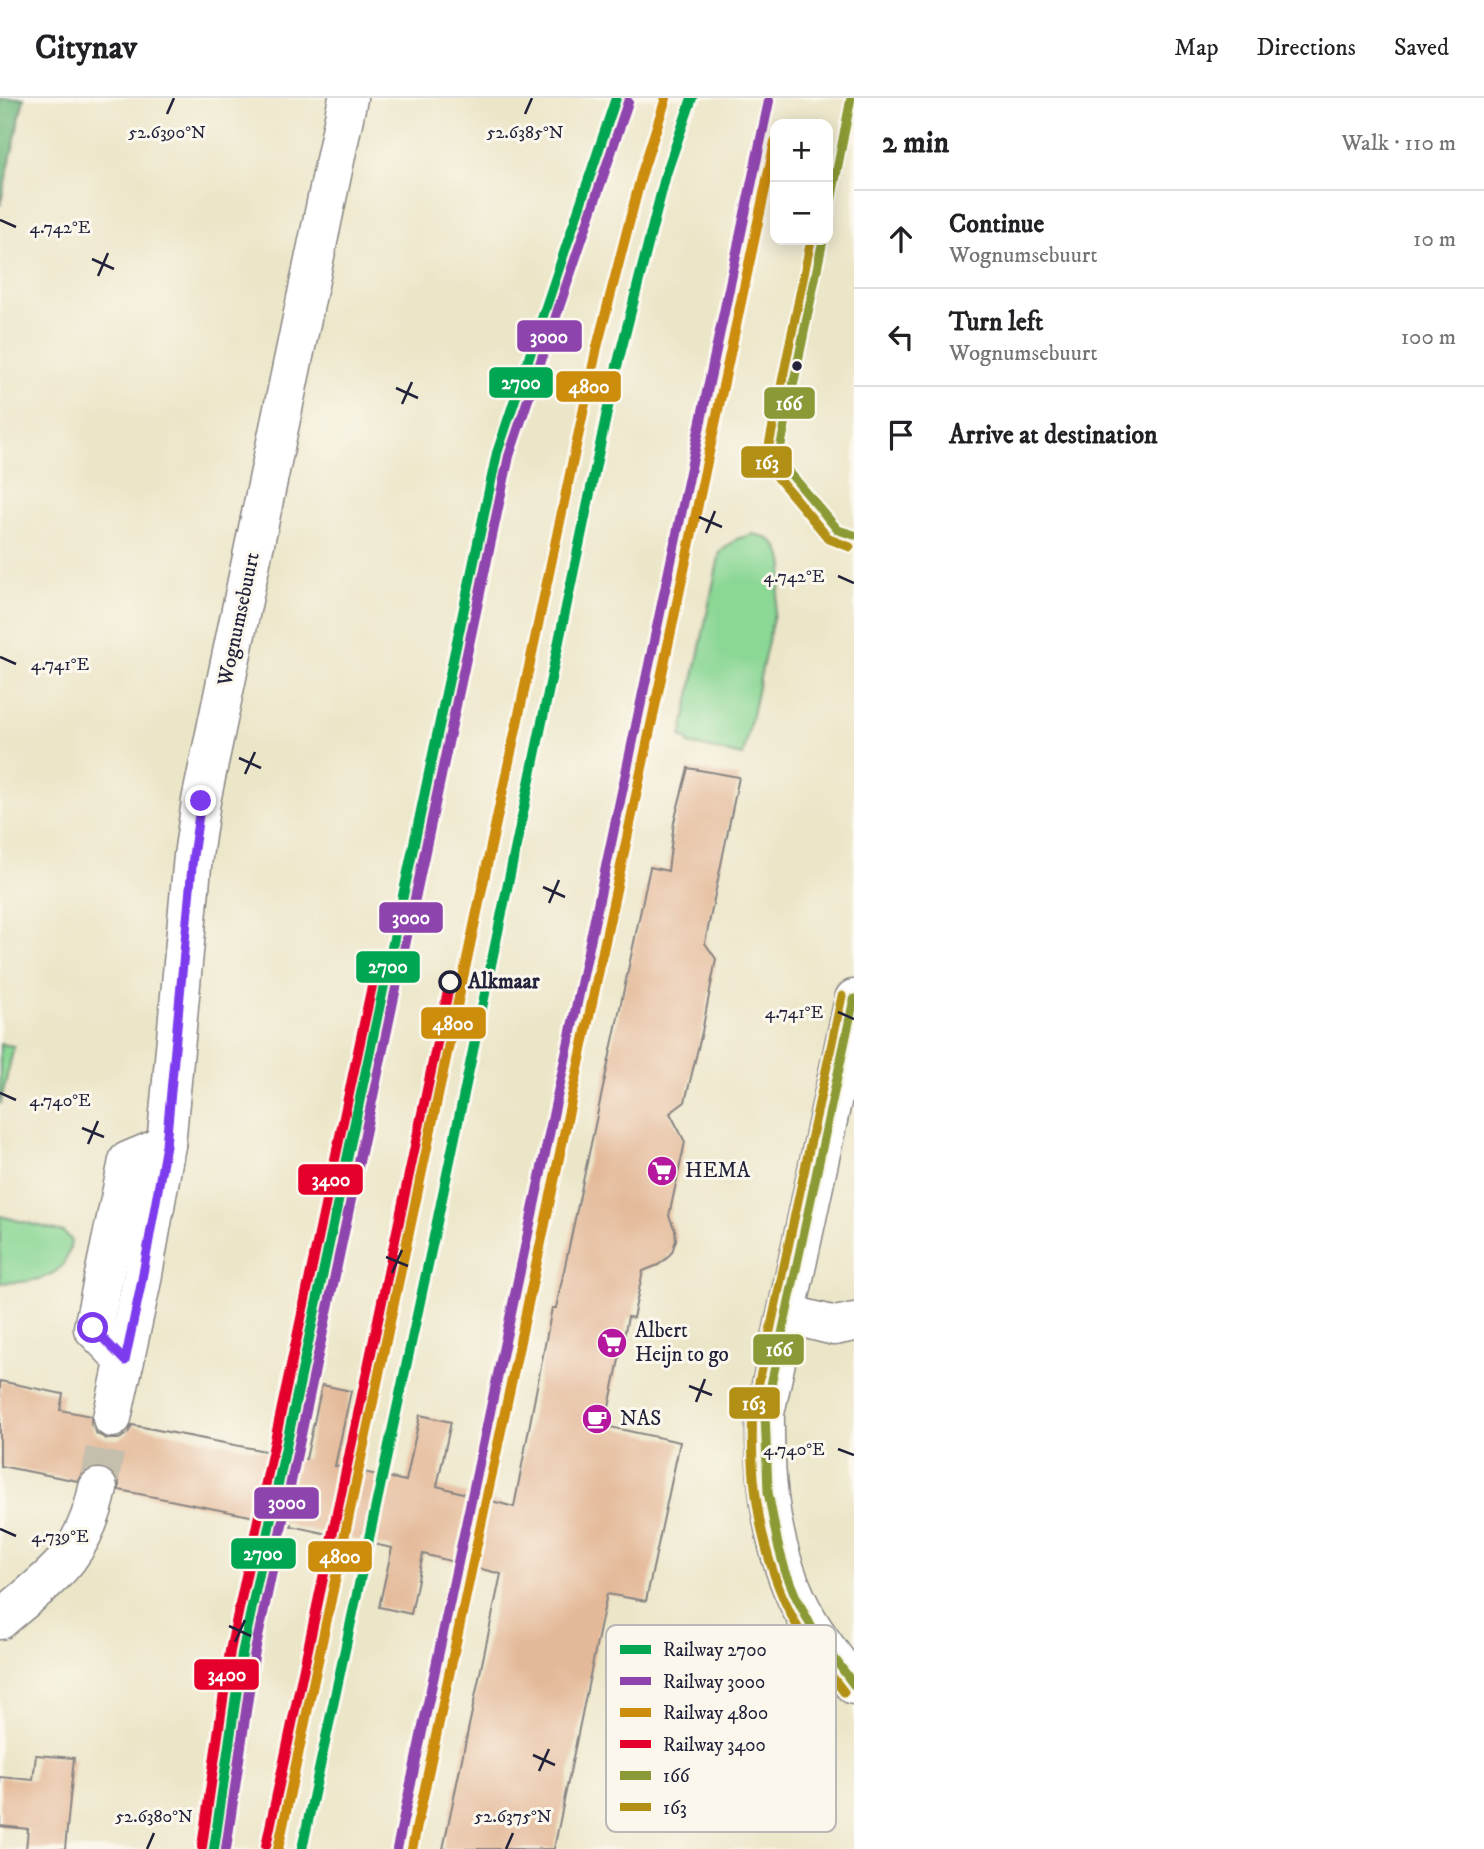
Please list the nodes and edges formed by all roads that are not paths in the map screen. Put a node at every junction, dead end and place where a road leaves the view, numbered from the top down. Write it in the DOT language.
graph roads {
  1 [pos="348,98"];
  2 [pos="853,1012"];
  3 [pos="787,1314"];
  4 [pos="854,1322"];
  5 [pos="112,1418"];
  6 [pos="98,1488"];
  7 [pos="0,1620"];
  8 [pos="811,1625"];
  9 [pos="836,1660"];
  10 [pos="854,1685"];
  1 -- 5 [label="street, Wognumsebuurt"];
  2 -- 3 [label="street"];
  3 -- 4 [label="street"];
  3 -- 8 [label="street"];
  6 -- 7 [label="street"];
  9 -- 10 [label="street"];
}
